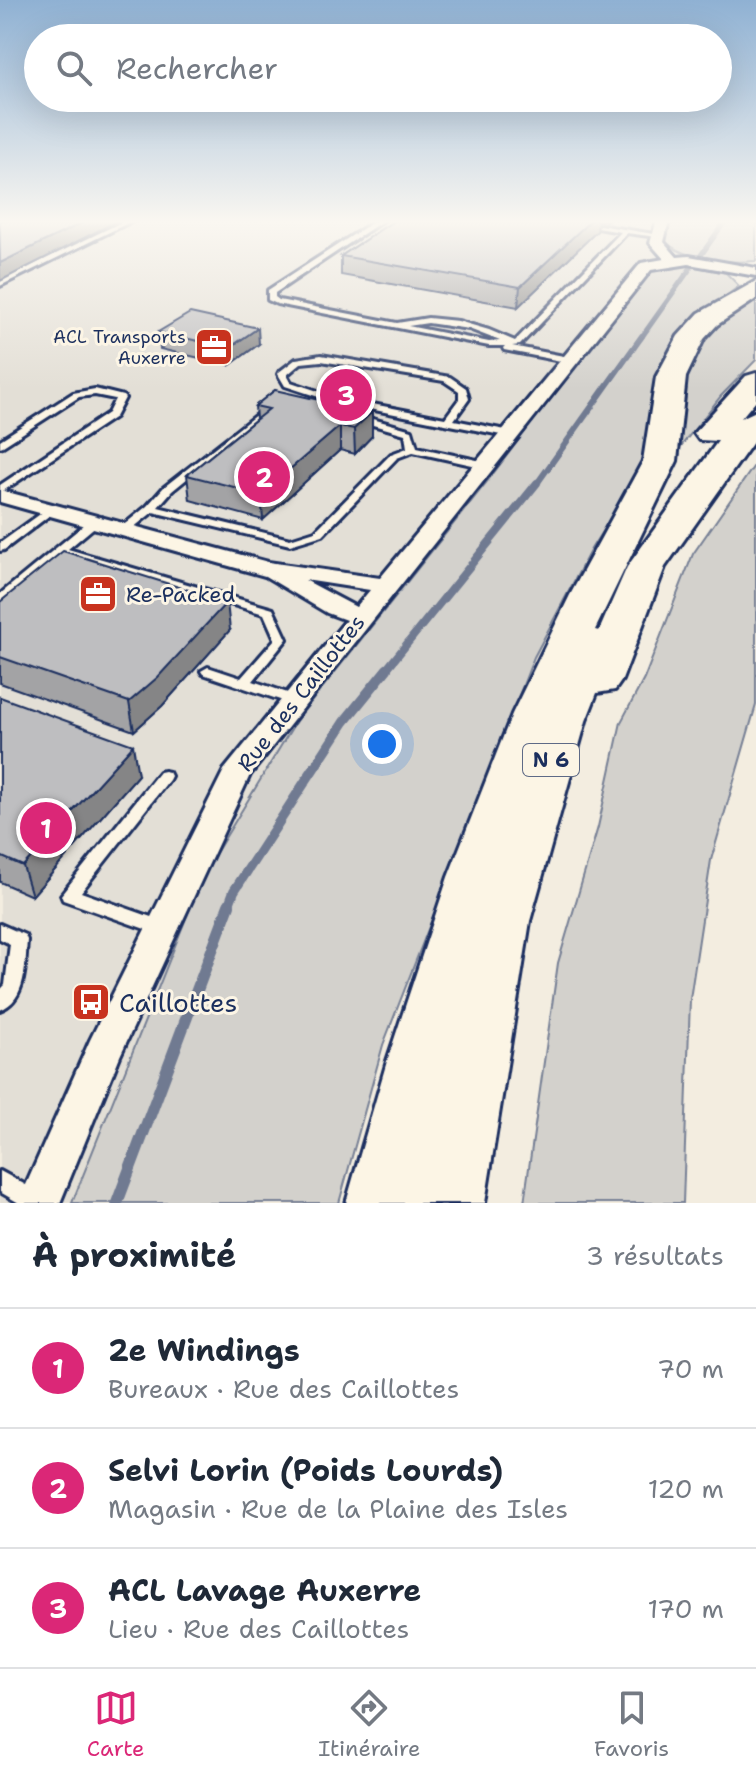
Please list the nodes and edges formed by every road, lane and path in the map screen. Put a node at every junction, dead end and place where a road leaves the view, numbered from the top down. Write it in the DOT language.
graph roads {
  1 [pos="295,276"];
  2 [pos="583,276"];
  3 [pos="638,276"];
  4 [pos="750,278"];
  5 [pos="397,326"];
  6 [pos="489,344"];
  7 [pos="512,344"];
  8 [pos="571,360"];
  9 [pos="756,382"];
  10 [pos="271,406"];
  11 [pos="342,414"];
  12 [pos="756,420"];
  13 [pos="448,421"];
  14 [pos="511,434"];
  15 [pos="0,444"];
  16 [pos="412,449"];
  17 [pos="486,465"];
  18 [pos="679,479"];
  19 [pos="0,490"];
  20 [pos="0,496"];
  21 [pos="151,508"];
  22 [pos="50,510"];
  23 [pos="94,522"];
  24 [pos="124,530"];
  25 [pos="2,545"];
  26 [pos="60,550"];
  27 [pos="609,562"];
  28 [pos="267,569"];
  29 [pos="385,587"];
  30 [pos="0,600"];
  31 [pos="361,617"];
  32 [pos="208,671"];
  33 [pos="244,683"];
  34 [pos="294,700"];
  35 [pos="164,776"];
  36 [pos="162,928"];
  37 [pos="0,931"];
  38 [pos="0,1002"];
  39 [pos="474,1060"];
  40 [pos="0,1181"];
  41 [pos="39,1203"];
  42 [pos="381,1203"];
  43 [pos="450,1203"];
  1 -- 5 [label="lane"];
  2 -- 7 [label="lane"];
  3 -- 8 [label="street, Rue des Caillottes"];
  4 -- 27 [label="main road"];
  5 -- 6 [label="lane"];
  5 -- 7 [label="lane"];
  6 -- 7 [label="lane"];
  6 -- 8 [label="lane"];
  8 -- 14 [label="street, Rue des Caillottes"];
  9 -- 18 [label="main road, N 6"];
  10 -- 21 [label="lane"];
  11 -- 16 [label="lane"];
  12 -- 39 [label="main road"];
  13 -- 13 [label="lane"];
  13 -- 14 [label="lane"];
  14 -- 17 [label="street, Rue des Caillottes"];
  15 -- 19 [label="lane"];
  16 -- 17 [label="lane"];
  16 -- 21 [label="lane"];
  17 -- 29 [label="street, Rue des Caillottes"];
  18 -- 27 [label="main road, N 6"];
  18 -- 39 [label="main road, N 6"];
  20 -- 22 [label="street"];
  21 -- 24 [label="lane"];
  22 -- 23 [label="street"];
  22 -- 25 [label="lane"];
  23 -- 24 [label="street"];
  23 -- 26 [label="lane"];
  24 -- 28 [label="street"];
  26 -- 30 [label="lane"];
  26 -- 33 [label="lane"];
  27 -- 42 [label="main road, N 6"];
  28 -- 29 [label="street"];
  28 -- 31 [label="street"];
  29 -- 31 [label="street, Rue des Caillottes"];
  31 -- 34 [label="street, Rue des Caillottes"];
  32 -- 33 [label="lane"];
  33 -- 34 [label="lane"];
  34 -- 36 [label="street, Rue des Caillottes"];
  35 -- 36 [label="lane"];
  36 -- 41 [label="street, Rue des Caillottes"];
  37 -- 38 [label="lane"];
  39 -- 43 [label="main road, N 6"];
  40 -- 41 [label="lane"];
}
